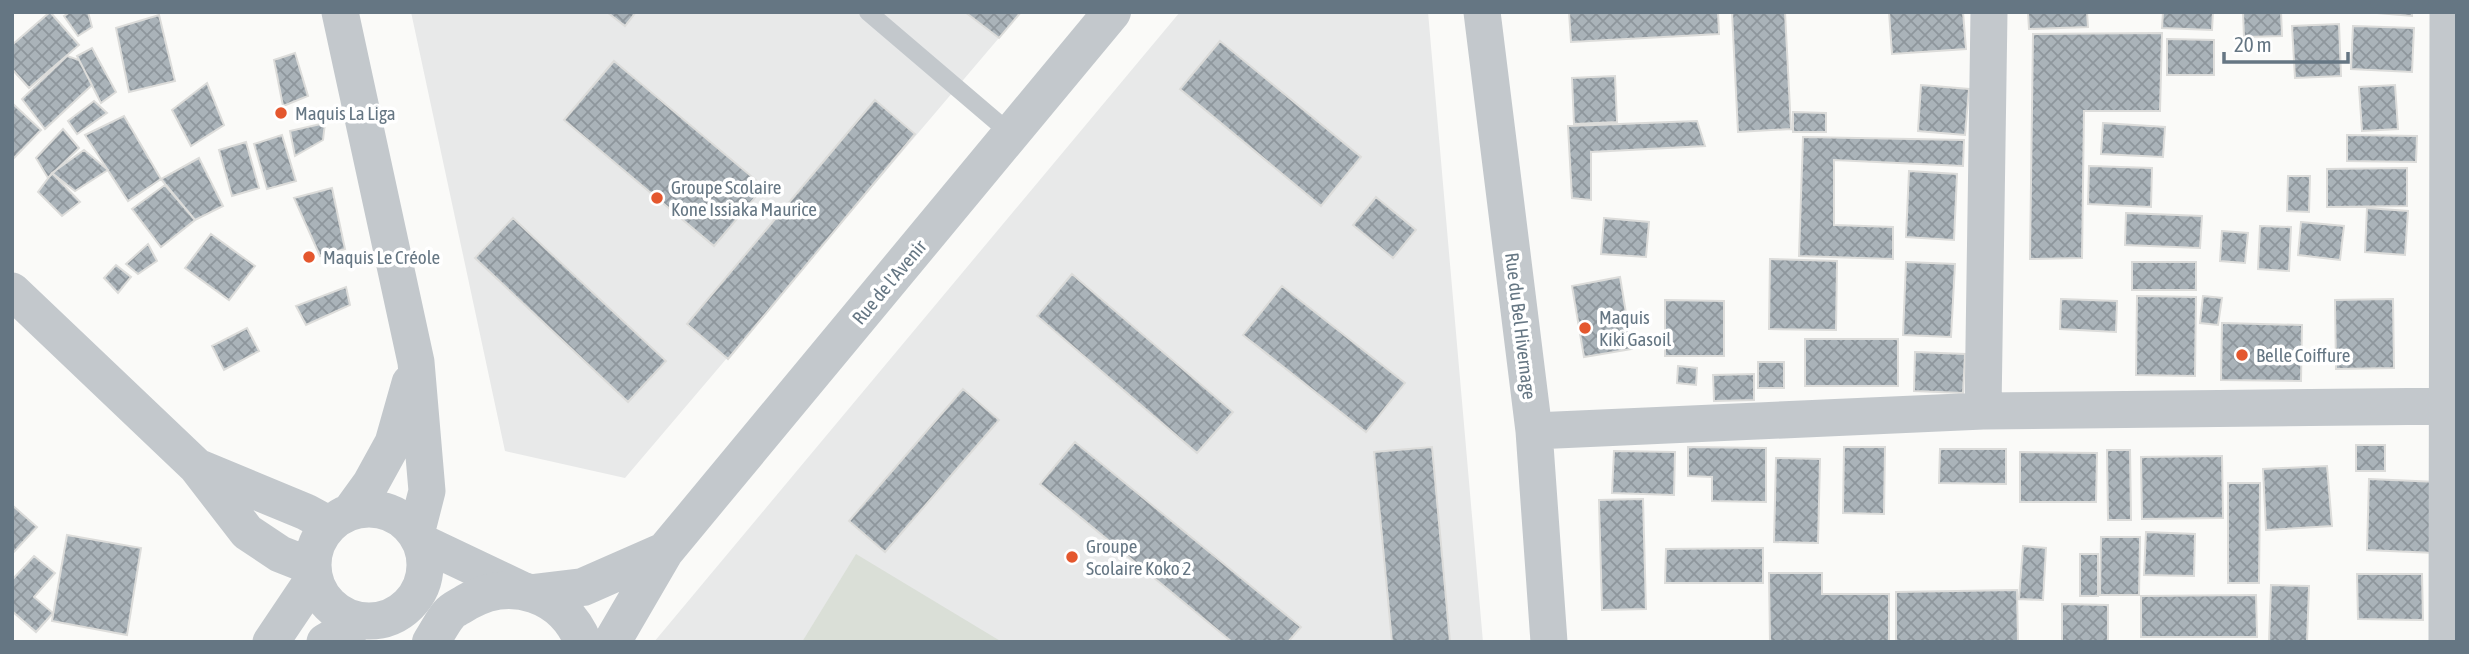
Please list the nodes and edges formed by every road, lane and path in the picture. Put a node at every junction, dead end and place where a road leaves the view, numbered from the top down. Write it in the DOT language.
graph roads {
  1 [pos="340,12"];
  2 [pos="868,12"];
  3 [pos="1112,12"];
  4 [pos="1482,12"];
  5 [pos="1989,12"];
  6 [pos="2448,12"];
  7 [pos="1011,134"];
  8 [pos="12,290"];
  9 [pos="416,362"];
  10 [pos="2452,406"];
  11 [pos="1983,411"];
  12 [pos="1534,431"];
  13 [pos="196,466"];
  14 [pos="340,519"];
  15 [pos="418,538"];
  16 [pos="665,551"];
  17 [pos="314,572"];
  18 [pos="528,592"];
  19 [pos="381,627"];
  20 [pos="271,642"];
  21 [pos="325,642"];
  22 [pos="431,642"];
  23 [pos="583,642"];
  24 [pos="612,642"];
  25 [pos="1549,642"];
  26 [pos="2447,642"];
  1 -- 9 [label="street"];
  2 -- 7 [label="lane"];
  3 -- 7 [label="street, Rue de l'Avenir"];
  4 -- 12 [label="street, Rue du Bel Hivernage"];
  5 -- 11 [label="street"];
  6 -- 10 [label="street"];
  7 -- 16 [label="street, Rue de l'Avenir"];
  8 -- 13 [label="street"];
  9 -- 14 [label="street"];
  9 -- 15 [label="street"];
  10 -- 11 [label="street"];
  10 -- 26 [label="street"];
  11 -- 12 [label="street"];
  12 -- 25 [label="street, Rue du Bel Hivernage"];
  13 -- 14 [label="street"];
  13 -- 17 [label="street"];
  14 -- 15 [label="street"];
  14 -- 17 [label="street"];
  15 -- 18 [label="street"];
  15 -- 19 [label="street"];
  16 -- 18 [label="street, Rue de l'Avenir"];
  16 -- 24 [label="street, Rue de l'Avenir"];
  17 -- 19 [label="street"];
  17 -- 20 [label="street"];
  18 -- 22 [label="street, Rue de l'Avenir"];
  18 -- 23 [label="street"];
  19 -- 21 [label="street"];
}
